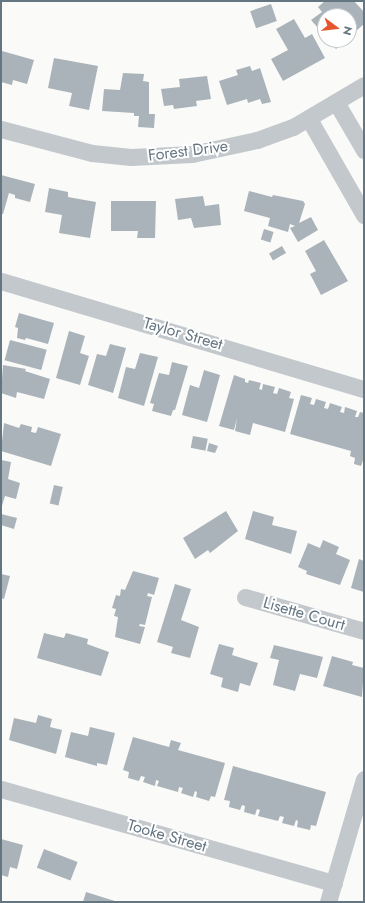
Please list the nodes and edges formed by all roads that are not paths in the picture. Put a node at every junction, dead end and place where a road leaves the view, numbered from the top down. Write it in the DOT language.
graph roads {
  1 [pos="364,85"];
  2 [pos="336,102"];
  3 [pos="309,119"];
  4 [pos="1,129"];
  5 [pos="364,150"];
  6 [pos="364,215"];
  7 [pos="1,281"];
  8 [pos="364,389"];
  9 [pos="245,597"];
  10 [pos="364,631"];
  11 [pos="364,779"];
  12 [pos="1,789"];
  13 [pos="334,883"];
  14 [pos="328,902"];
  1 -- 2 [label="street, Forest Drive"];
  2 -- 3 [label="street, Forest Drive"];
  2 -- 5 [label="street"];
  3 -- 4 [label="street, Forest Drive"];
  3 -- 6 [label="street"];
  7 -- 8 [label="street, Taylor Street"];
  9 -- 10 [label="street, Lisette Court"];
  11 -- 13 [label="street"];
  12 -- 13 [label="street, Tooke Street"];
  13 -- 14 [label="street"];
}
